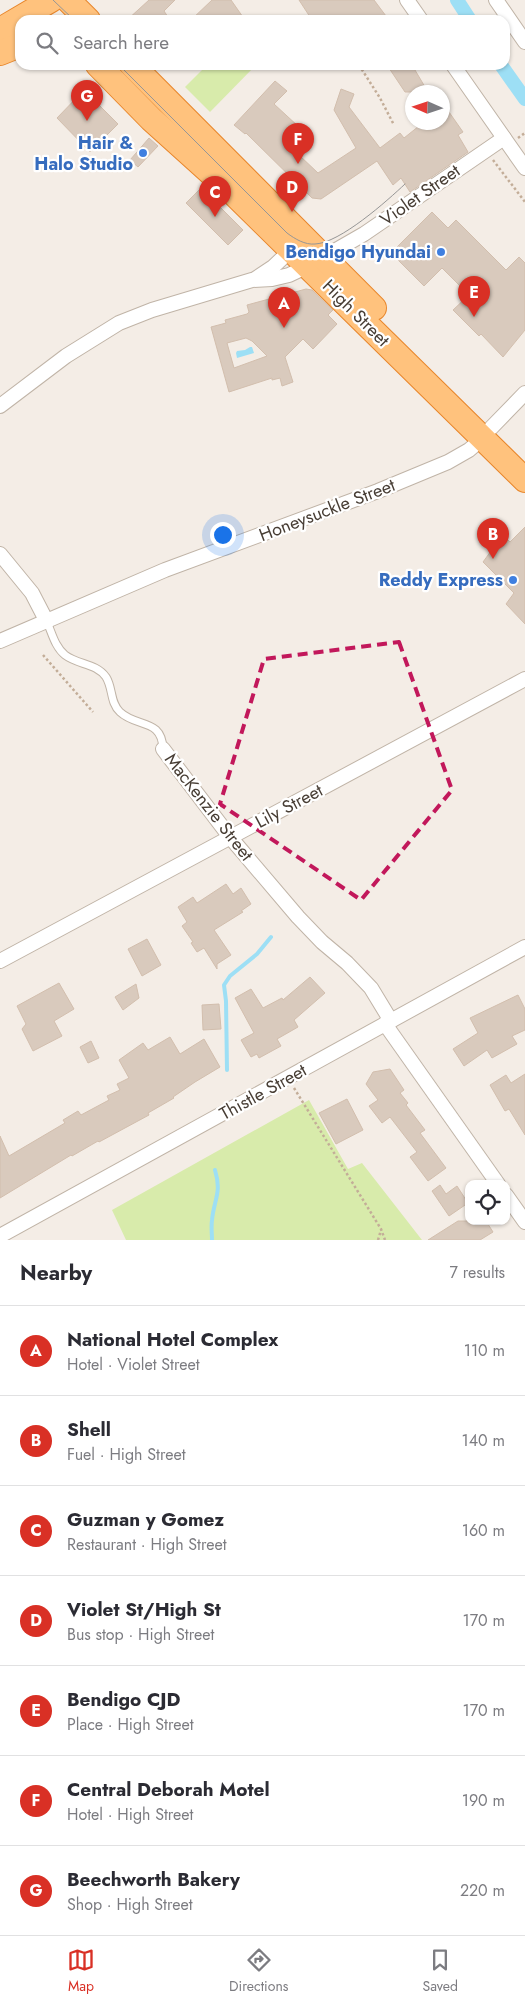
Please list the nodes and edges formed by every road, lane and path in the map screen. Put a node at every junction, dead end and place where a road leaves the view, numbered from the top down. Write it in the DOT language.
graph roads {
  1 [pos="407,0"];
  2 [pos="496,0"];
  3 [pos="46,7"];
  4 [pos="30,15"];
  5 [pos="418,15"];
  6 [pos="506,15"];
  7 [pos="510,20"];
  8 [pos="15,22"];
  9 [pos="0,30"];
  10 [pos="525,42"];
  11 [pos="15,47"];
  12 [pos="0,53"];
  13 [pos="103,70"];
  14 [pos="136,70"];
  15 [pos="362,70"];
  16 [pos="456,70"];
  17 [pos="394,125"];
  18 [pos="504,138"];
  19 [pos="492,159"];
  20 [pos="525,168"];
  21 [pos="225,172"];
  22 [pos="525,202"];
  23 [pos="297,243"];
  24 [pos="316,261"];
  25 [pos="252,280"];
  26 [pos="525,393"];
  27 [pos="0,406"];
  28 [pos="487,433"];
  29 [pos="525,461"];
  30 [pos="525,480"];
  31 [pos="0,554"];
  32 [pos="47,622"];
  33 [pos="0,641"];
  34 [pos="43,655"];
  35 [pos="525,679"];
  36 [pos="93,712"];
  37 [pos="163,749"];
  38 [pos="230,837"];
  39 [pos="525,948"];
  40 [pos="0,961"];
  41 [pos="388,1023"];
  42 [pos="288,1078"];
  43 [pos="495,1180"];
  44 [pos="510,1201"];
  45 [pos="525,1222"];
  46 [pos="381,1230"];
  47 [pos="0,1236"];
  48 [pos="378,1240"];
  49 [pos="385,1240"];
  1 -- 5 [label="street"];
  2 -- 6 [label="street"];
  3 -- 4 [label="highway"];
  7 -- 10 [label="street"];
  8 -- 9 [label="highway"];
  11 -- 12 [label="highway"];
  13 -- 21 [label="highway, High Street"];
  14 -- 21 [label="highway, High Street"];
  15 -- 17 [label="path"];
  16 -- 18 [label="street"];
  18 -- 20 [label="street"];
  18 -- 24 [label="street, Violet Street"];
  19 -- 22 [label="path"];
  21 -- 23 [label="highway, High Street"];
  23 -- 24 [label="highway, High Street"];
  23 -- 25 [label="street, Violet Street"];
  24 -- 25 [label="street, Violet Street"];
  24 -- 28 [label="highway, High Street"];
  25 -- 27 [label="street, Violet Street"];
  26 -- 28 [label="street, Honeysuckle Street"];
  28 -- 29 [label="highway, High Street"];
  28 -- 30 [label="highway, High Street"];
  28 -- 32 [label="street, Honeysuckle Street"];
  31 -- 32 [label="street, MacKenzie Street"];
  32 -- 33 [label="street, Honeysuckle Street"];
  32 -- 37 [label="lane, MacKenzie Street"];
  34 -- 36 [label="path"];
  35 -- 38 [label="street, Lily Street"];
  37 -- 38 [label="street, MacKenzie Street"];
  38 -- 40 [label="street, Lily Street"];
  38 -- 41 [label="street, MacKenzie Street"];
  39 -- 41 [label="street, Thistle Street"];
  41 -- 42 [label="street, Thistle Street"];
  41 -- 43 [label="street, MacKenzie Street"];
  42 -- 46 [label="path"];
  42 -- 47 [label="street, Thistle Street"];
  44 -- 45 [label="street"];
  46 -- 48 [label="path"];
  46 -- 49 [label="path"];
}
